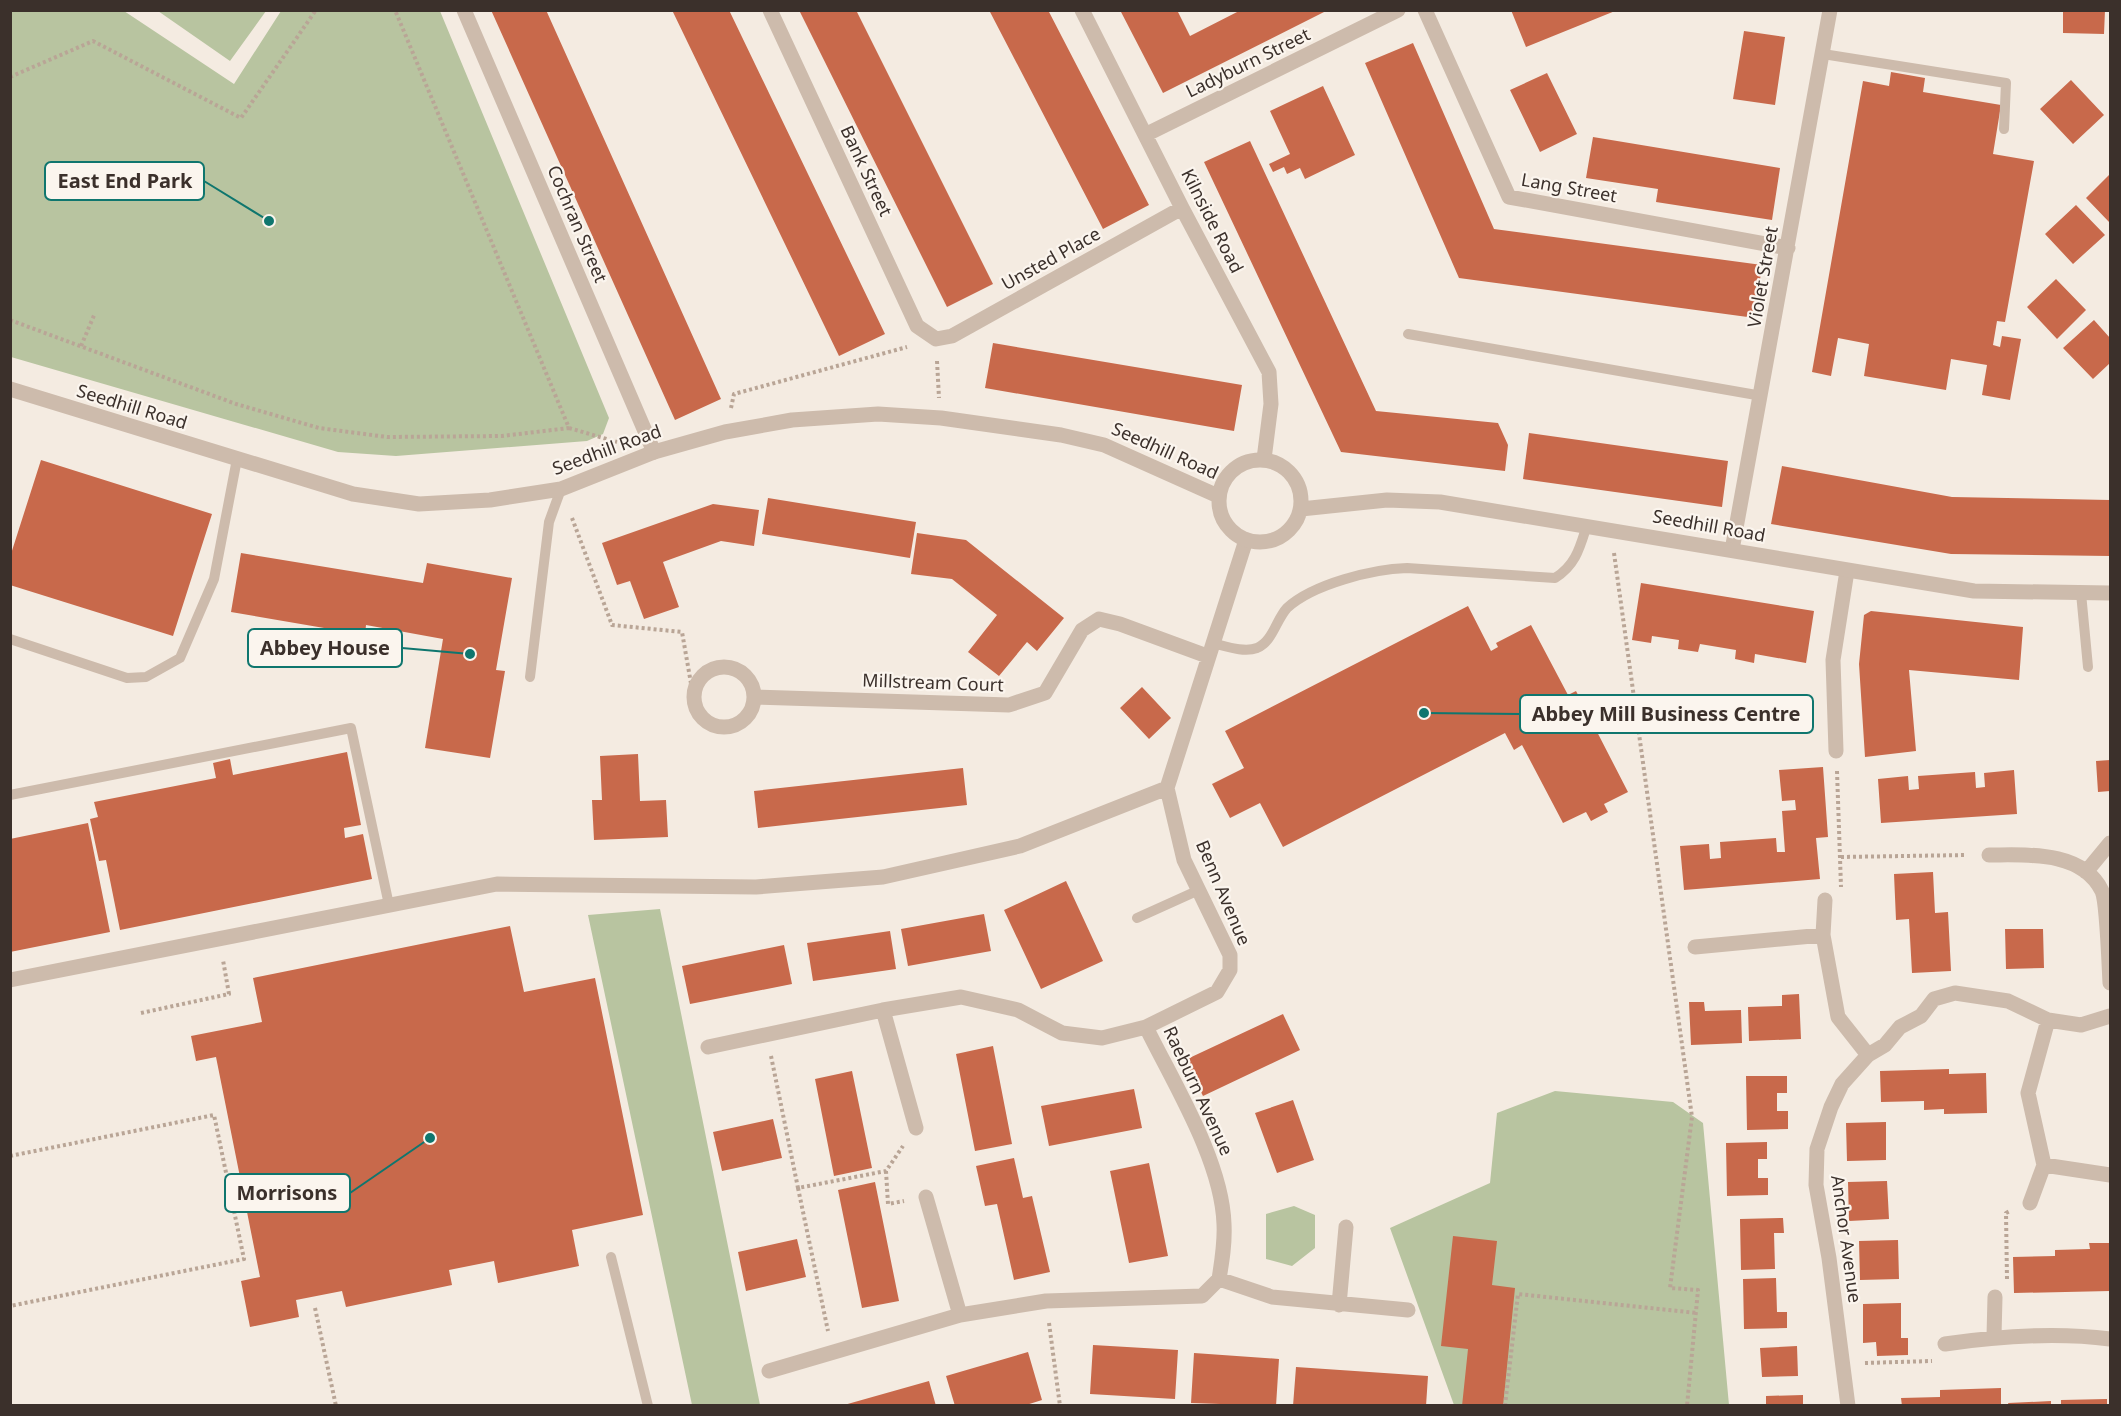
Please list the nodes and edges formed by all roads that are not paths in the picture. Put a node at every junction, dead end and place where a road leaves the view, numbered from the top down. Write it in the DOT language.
graph roads {
  1 [pos="464,10"];
  2 [pos="770,10"];
  3 [pos="1082,10"];
  4 [pos="1398,10"];
  5 [pos="1425,10"];
  6 [pos="1830,10"];
  7 [pos="1823,54"];
  8 [pos="2004,129"];
  9 [pos="1147,134"];
  10 [pos="1182,208"];
  11 [pos="1788,248"];
  12 [pos="1408,334"];
  13 [pos="936,339"];
  14 [pos="10,389"];
  15 [pos="1762,396"];
  16 [pos="654,452"];
  17 [pos="237,459"];
  18 [pos="1264,459"];
  19 [pos="561,489"];
  20 [pos="1218,496"];
  21 [pos="1301,508"];
  22 [pos="1587,525"];
  23 [pos="1246,540"];
  24 [pos="1732,550"];
  25 [pos="1847,571"];
  26 [pos="2081,593"];
  27 [pos="2110,593"];
  28 [pos="10,639"];
  29 [pos="1210,650"];
  30 [pos="2088,667"];
  31 [pos="530,677"];
  32 [pos="754,697"];
  33 [pos="1836,751"];
  34 [pos="1167,788"];
  35 [pos="10,795"];
  36 [pos="2110,843"];
  37 [pos="1989,855"];
  38 [pos="2086,872"];
  39 [pos="1199,890"];
  40 [pos="1825,900"];
  41 [pos="389,905"];
  42 [pos="1137,918"];
  43 [pos="1823,935"];
  44 [pos="1695,947"];
  45 [pos="10,980"];
  46 [pos="2110,983"];
  47 [pos="884,1010"];
  48 [pos="2110,1016"];
  49 [pos="2048,1020"];
  50 [pos="1146,1027"];
  51 [pos="708,1047"];
  52 [pos="1868,1055"];
  53 [pos="916,1128"];
  54 [pos="2044,1165"];
  55 [pos="2110,1175"];
  56 [pos="926,1197"];
  57 [pos="2030,1203"];
  58 [pos="1346,1227"];
  59 [pos="611,1257"];
  60 [pos="1219,1279"];
  61 [pos="1995,1297"];
  62 [pos="1339,1305"];
  63 [pos="1408,1310"];
  64 [pos="960,1315"];
  65 [pos="1994,1336"];
  66 [pos="2110,1339"];
  67 [pos="1945,1344"];
  68 [pos="769,1371"];
  69 [pos="648,1406"];
  70 [pos="1848,1406"];
  1 -- 16 [label="street, Cochran Street"];
  2 -- 13 [label="street, Bank Street"];
  3 -- 9 [label="street, Kilnside Road"];
  4 -- 9 [label="street, Ladyburn Street"];
  5 -- 11 [label="street, Lang Street"];
  6 -- 7 [label="street, Violet Street"];
  7 -- 8 [label="lane"];
  7 -- 11 [label="street, Violet Street"];
  9 -- 10 [label="street, Kilnside Road"];
  10 -- 13 [label="street, Unsted Place"];
  10 -- 18 [label="street, Kilnside Road"];
  11 -- 15 [label="street, Violet Street"];
  12 -- 15 [label="lane"];
  14 -- 17 [label="street, Seedhill Road"];
  15 -- 24 [label="street, Violet Street"];
  16 -- 19 [label="street, Seedhill Road"];
  16 -- 20 [label="street, Seedhill Road"];
  17 -- 19 [label="street, Seedhill Road"];
  17 -- 28 [label="lane"];
  18 -- 20 [label="street"];
  18 -- 21 [label="street"];
  19 -- 31 [label="lane"];
  20 -- 23 [label="street"];
  21 -- 22 [label="street, Seedhill Road"];
  21 -- 23 [label="street"];
  22 -- 24 [label="street, Seedhill Road"];
  22 -- 29 [label="lane"];
  23 -- 29 [label="street"];
  24 -- 25 [label="street, Seedhill Road"];
  25 -- 26 [label="street, Seedhill Road"];
  25 -- 33 [label="street"];
  26 -- 27 [label="street, Seedhill Road"];
  26 -- 30 [label="lane"];
  29 -- 32 [label="street, Millstream Court"];
  29 -- 34 [label="street"];
  32 -- 32 [label="street"];
  34 -- 39 [label="street, Benn Avenue"];
  34 -- 41 [label="street"];
  35 -- 41 [label="lane"];
  36 -- 38 [label="street"];
  37 -- 38 [label="street"];
  38 -- 46 [label="street"];
  39 -- 42 [label="lane"];
  39 -- 50 [label="street, Benn Avenue"];
  40 -- 43 [label="street"];
  41 -- 45 [label="street"];
  43 -- 44 [label="street"];
  43 -- 52 [label="street"];
  47 -- 50 [label="street, Benn Avenue"];
  47 -- 51 [label="street, Benn Avenue"];
  47 -- 53 [label="street"];
  48 -- 49 [label="street, Anchor Avenue"];
  49 -- 52 [label="street, Anchor Avenue"];
  49 -- 54 [label="street"];
  50 -- 60 [label="street, Raeburn Avenue"];
  52 -- 70 [label="street, Anchor Avenue"];
  54 -- 55 [label="street"];
  54 -- 57 [label="street"];
  56 -- 64 [label="street"];
  58 -- 62 [label="street"];
  59 -- 69 [label="lane"];
  60 -- 62 [label="street"];
  60 -- 64 [label="street"];
  61 -- 65 [label="street"];
  62 -- 63 [label="street"];
  64 -- 68 [label="street"];
  65 -- 66 [label="street"];
  65 -- 67 [label="street"];
}
